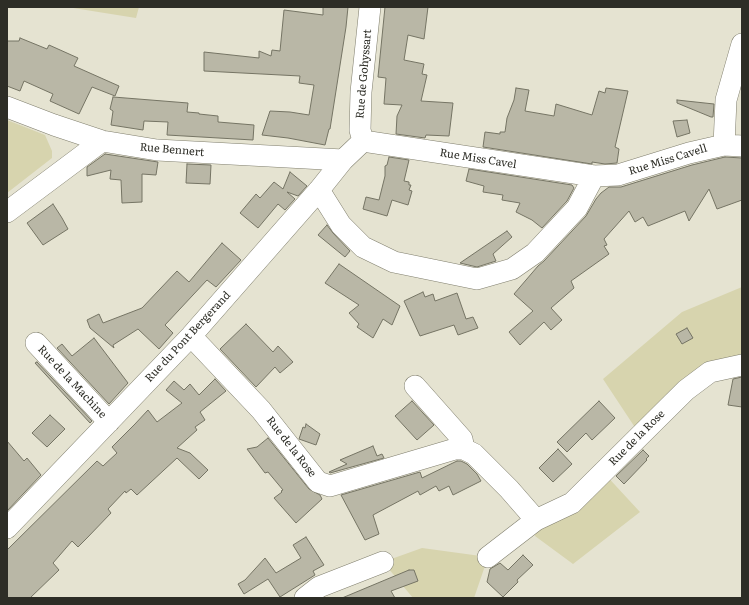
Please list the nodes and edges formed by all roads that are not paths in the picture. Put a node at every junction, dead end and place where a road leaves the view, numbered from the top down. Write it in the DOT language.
graph roads {
  1 [pos="370,7"];
  2 [pos="742,44"];
  3 [pos="7,107"];
  4 [pos="102,141"];
  5 [pos="363,141"];
  6 [pos="733,145"];
  7 [pos="343,160"];
  8 [pos="594,176"];
  9 [pos="319,190"];
  10 [pos="7,212"];
  11 [pos="191,336"];
  12 [pos="36,343"];
  13 [pos="742,365"];
  14 [pos="415,386"];
  15 [pos="109,422"];
  16 [pos="464,450"];
  17 [pos="536,520"];
  18 [pos="7,528"];
  19 [pos="488,557"];
  20 [pos="383,562"];
  21 [pos="305,598"];
  1 -- 5 [label="street, Rue de Gohyssart"];
  2 -- 6 [label="street"];
  3 -- 4 [label="street, Rue Bennert"];
  4 -- 7 [label="street, Rue Bennert"];
  4 -- 10 [label="street"];
  5 -- 7 [label="street, Rue du Pont Bergerand"];
  5 -- 8 [label="street, Rue Miss Cavel"];
  6 -- 8 [label="street, Rue Miss Cavell"];
  7 -- 9 [label="street, Rue du Pont Bergerand"];
  8 -- 9 [label="street"];
  9 -- 11 [label="street, Rue du Pont Bergerand"];
  11 -- 15 [label="street, Rue du Pont Bergerand"];
  11 -- 16 [label="street, Rue de la Rose"];
  12 -- 15 [label="street, Rue de la Machine"];
  13 -- 17 [label="street, Rue de la Rose"];
  14 -- 16 [label="street"];
  15 -- 18 [label="street, Rue du Pont Bergerand"];
  16 -- 17 [label="street"];
  17 -- 19 [label="street, Rue de la Rose"];
  20 -- 21 [label="street"];
}
